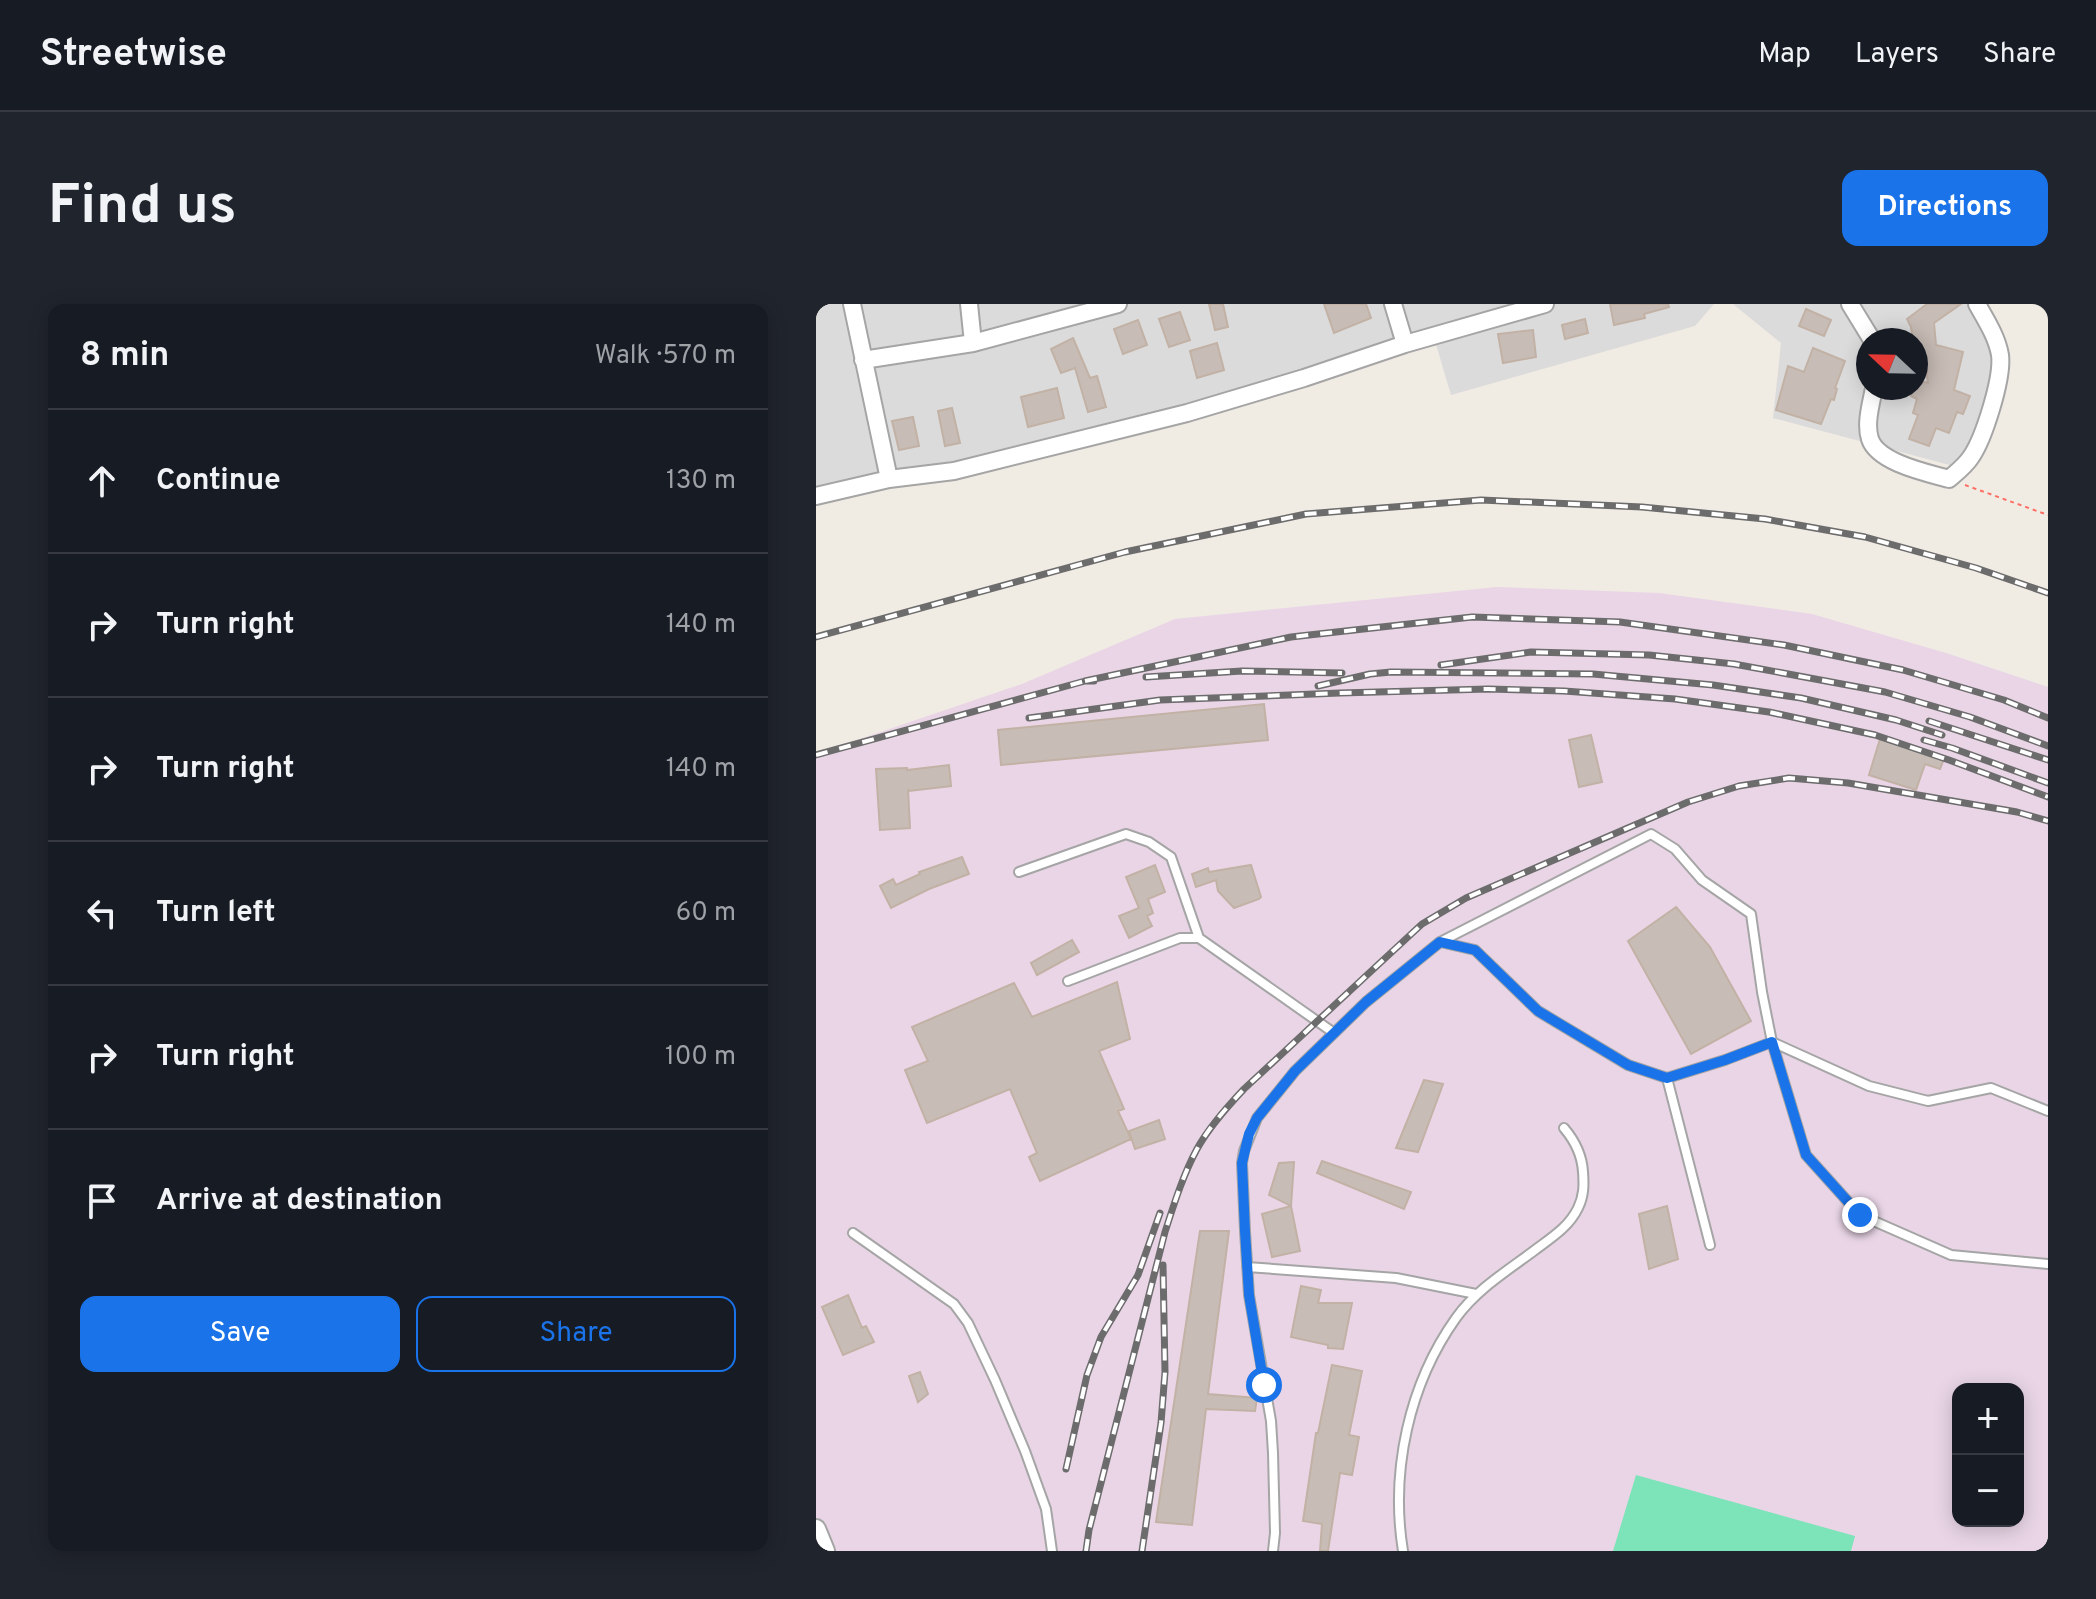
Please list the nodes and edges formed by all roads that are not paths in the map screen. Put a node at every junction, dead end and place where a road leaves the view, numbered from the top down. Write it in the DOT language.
graph roads {
  1 [pos="852,304"];
  2 [pos="969,304"];
  3 [pos="1118,304"];
  4 [pos="1393,304"];
  5 [pos="1545,304"];
  6 [pos="1850,304"];
  7 [pos="1977,304"];
  8 [pos="1088,308"];
  9 [pos="1865,328"];
  10 [pos="973,343"];
  11 [pos="1405,344"];
  12 [pos="863,360"];
  13 [pos="1872,400"];
  14 [pos="889,479"];
  15 [pos="816,496"];
  16 [pos="1019,872"];
  17 [pos="1199,938"];
  18 [pos="1440,942"];
  19 [pos="1068,981"];
  20 [pos="1334,1033"];
  21 [pos="1772,1042"];
  22 [pos="1667,1078"];
  23 [pos="2048,1111"];
  24 [pos="1564,1128"];
  25 [pos="853,1233"];
  26 [pos="1710,1245"];
  27 [pos="2048,1264"];
  28 [pos="1247,1267"];
  29 [pos="1476,1294"];
  30 [pos="816,1529"];
  31 [pos="825,1551"];
  32 [pos="1052,1551"];
  33 [pos="1273,1551"];
  34 [pos="1403,1551"];
  1 -- 12 [label="street"];
  2 -- 10 [label="street"];
  3 -- 8 [label="street"];
  4 -- 11 [label="street"];
  5 -- 11 [label="street"];
  6 -- 9 [label="street"];
  7 -- 13 [label="street"];
  8 -- 10 [label="street"];
  10 -- 12 [label="street"];
  11 -- 14 [label="street"];
  12 -- 14 [label="street"];
  14 -- 15 [label="street"];
  16 -- 17 [label="lane"];
  17 -- 19 [label="lane"];
  17 -- 20 [label="lane"];
  18 -- 20 [label="lane"];
  18 -- 21 [label="lane"];
  18 -- 22 [label="lane"];
  20 -- 28 [label="lane"];
  21 -- 22 [label="lane"];
  21 -- 23 [label="lane"];
  21 -- 27 [label="lane"];
  22 -- 26 [label="lane"];
  24 -- 29 [label="lane"];
  25 -- 32 [label="lane"];
  28 -- 29 [label="lane"];
  28 -- 33 [label="lane"];
  29 -- 34 [label="lane"];
  30 -- 31 [label="street"];
}
